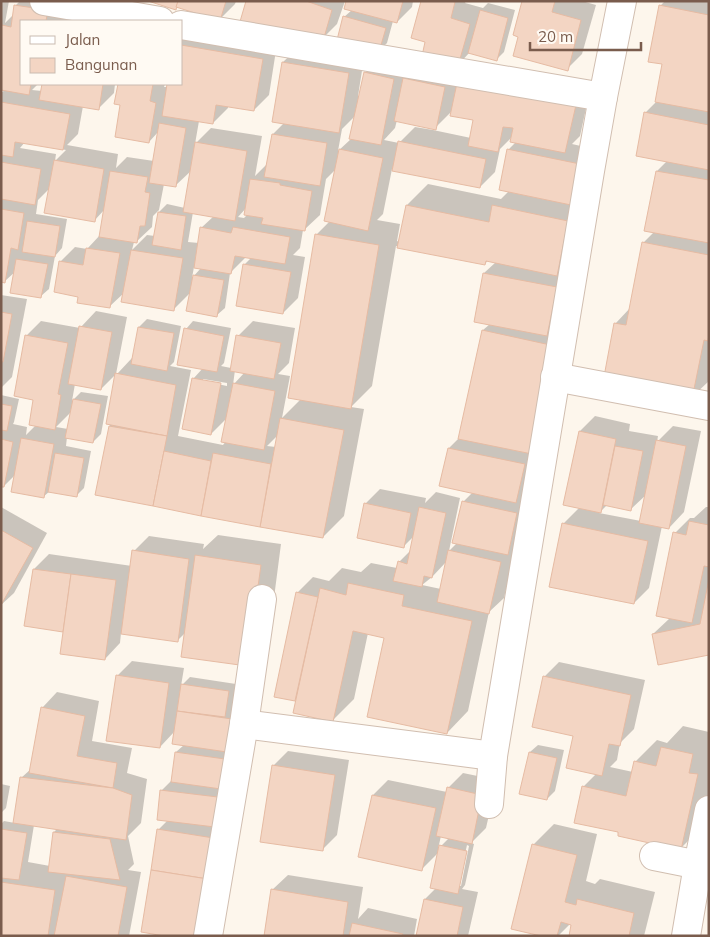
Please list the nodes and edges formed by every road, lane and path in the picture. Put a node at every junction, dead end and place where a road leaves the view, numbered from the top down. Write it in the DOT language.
graph roads {
  1 [pos="44,1"];
  2 [pos="622,1"];
  3 [pos="154,20"];
  4 [pos="182,25"];
  5 [pos="602,97"];
  6 [pos="555,377"];
  7 [pos="709,406"];
  8 [pos="262,599"];
  9 [pos="244,724"];
  10 [pos="493,756"];
  11 [pos="489,804"];
  12 [pos="709,810"];
  13 [pos="654,856"];
  14 [pos="703,866"];
  15 [pos="208,936"];
  16 [pos="686,936"];
  1 -- 3 [label="street"];
  2 -- 5 [label="street"];
  4 -- 5 [label="street"];
  5 -- 6 [label="street"];
  6 -- 7 [label="street"];
  6 -- 10 [label="street"];
  8 -- 9 [label="street"];
  9 -- 10 [label="street"];
  9 -- 15 [label="street"];
  10 -- 11 [label="street"];
  12 -- 14 [label="street"];
  13 -- 14 [label="street"];
  14 -- 16 [label="street"];
}
